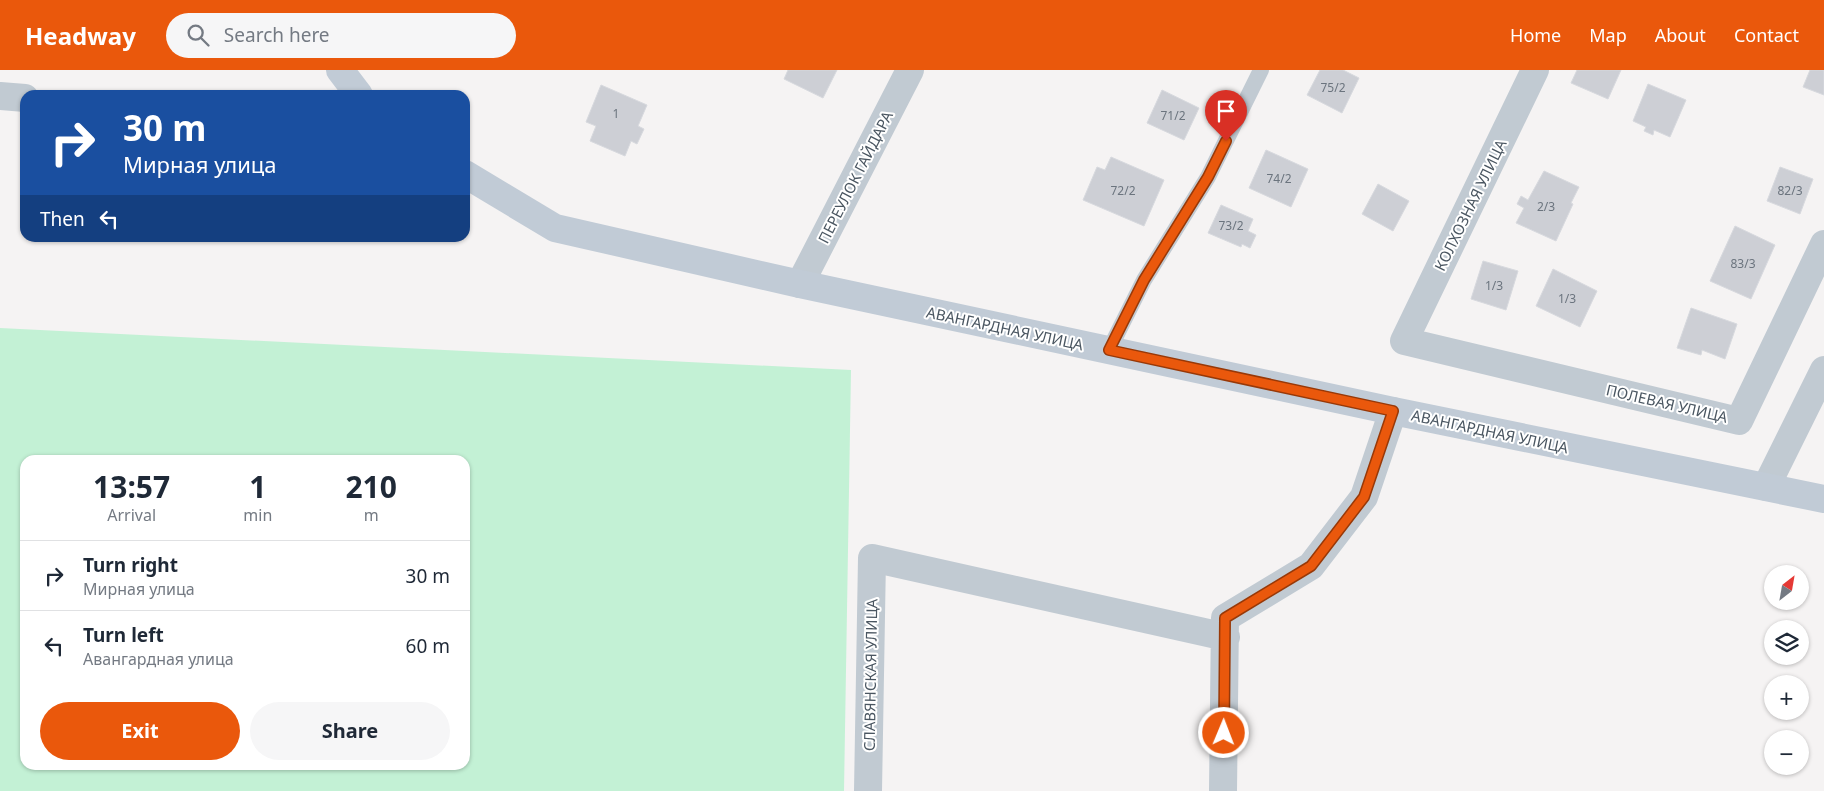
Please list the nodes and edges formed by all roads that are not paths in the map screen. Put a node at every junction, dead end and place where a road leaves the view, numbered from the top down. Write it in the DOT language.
graph roads {
  1 [pos="340,70"];
  2 [pos="910,70"];
  3 [pos="1261,70"];
  4 [pos="1535,70"];
  5 [pos="355,90"];
  6 [pos="0,96"];
  7 [pos="20,98"];
  8 [pos="470,177"];
  9 [pos="1824,244"];
  10 [pos="800,284"];
  11 [pos="1404,341"];
  12 [pos="1109,350"];
  13 [pos="1824,370"];
  14 [pos="1393,411"];
  15 [pos="1766,487"];
  16 [pos="1824,499"];
  17 [pos="1226,637"];
  18 [pos="868,791"];
  19 [pos="1224,791"];
  1 -- 5 [label="main road"];
  2 -- 10 [label="street, ПЕРЕУЛОК ГАЙДАРА"];
  3 -- 12 [label="lane"];
  4 -- 11 [label="street, КОЛХОЗНАЯ УЛИЦА"];
  6 -- 7 [label="street"];
  8 -- 10 [label="main road, АВАНГАРДНАЯ УЛИЦА"];
  9 -- 11 [label="street, ПОЛЕВАЯ УЛИЦА"];
  10 -- 12 [label="main road, АВАНГАРДНАЯ УЛИЦА"];
  12 -- 14 [label="main road, АВАНГАРДНАЯ УЛИЦА"];
  13 -- 15 [label="street"];
  14 -- 15 [label="main road, АВАНГАРДНАЯ УЛИЦА"];
  14 -- 17 [label="street"];
  15 -- 16 [label="main road, АВАНГАРДНАЯ УЛИЦА"];
  17 -- 18 [label="street, СЛАВЯНСКАЯ УЛИЦА"];
  17 -- 19 [label="street"];
}
